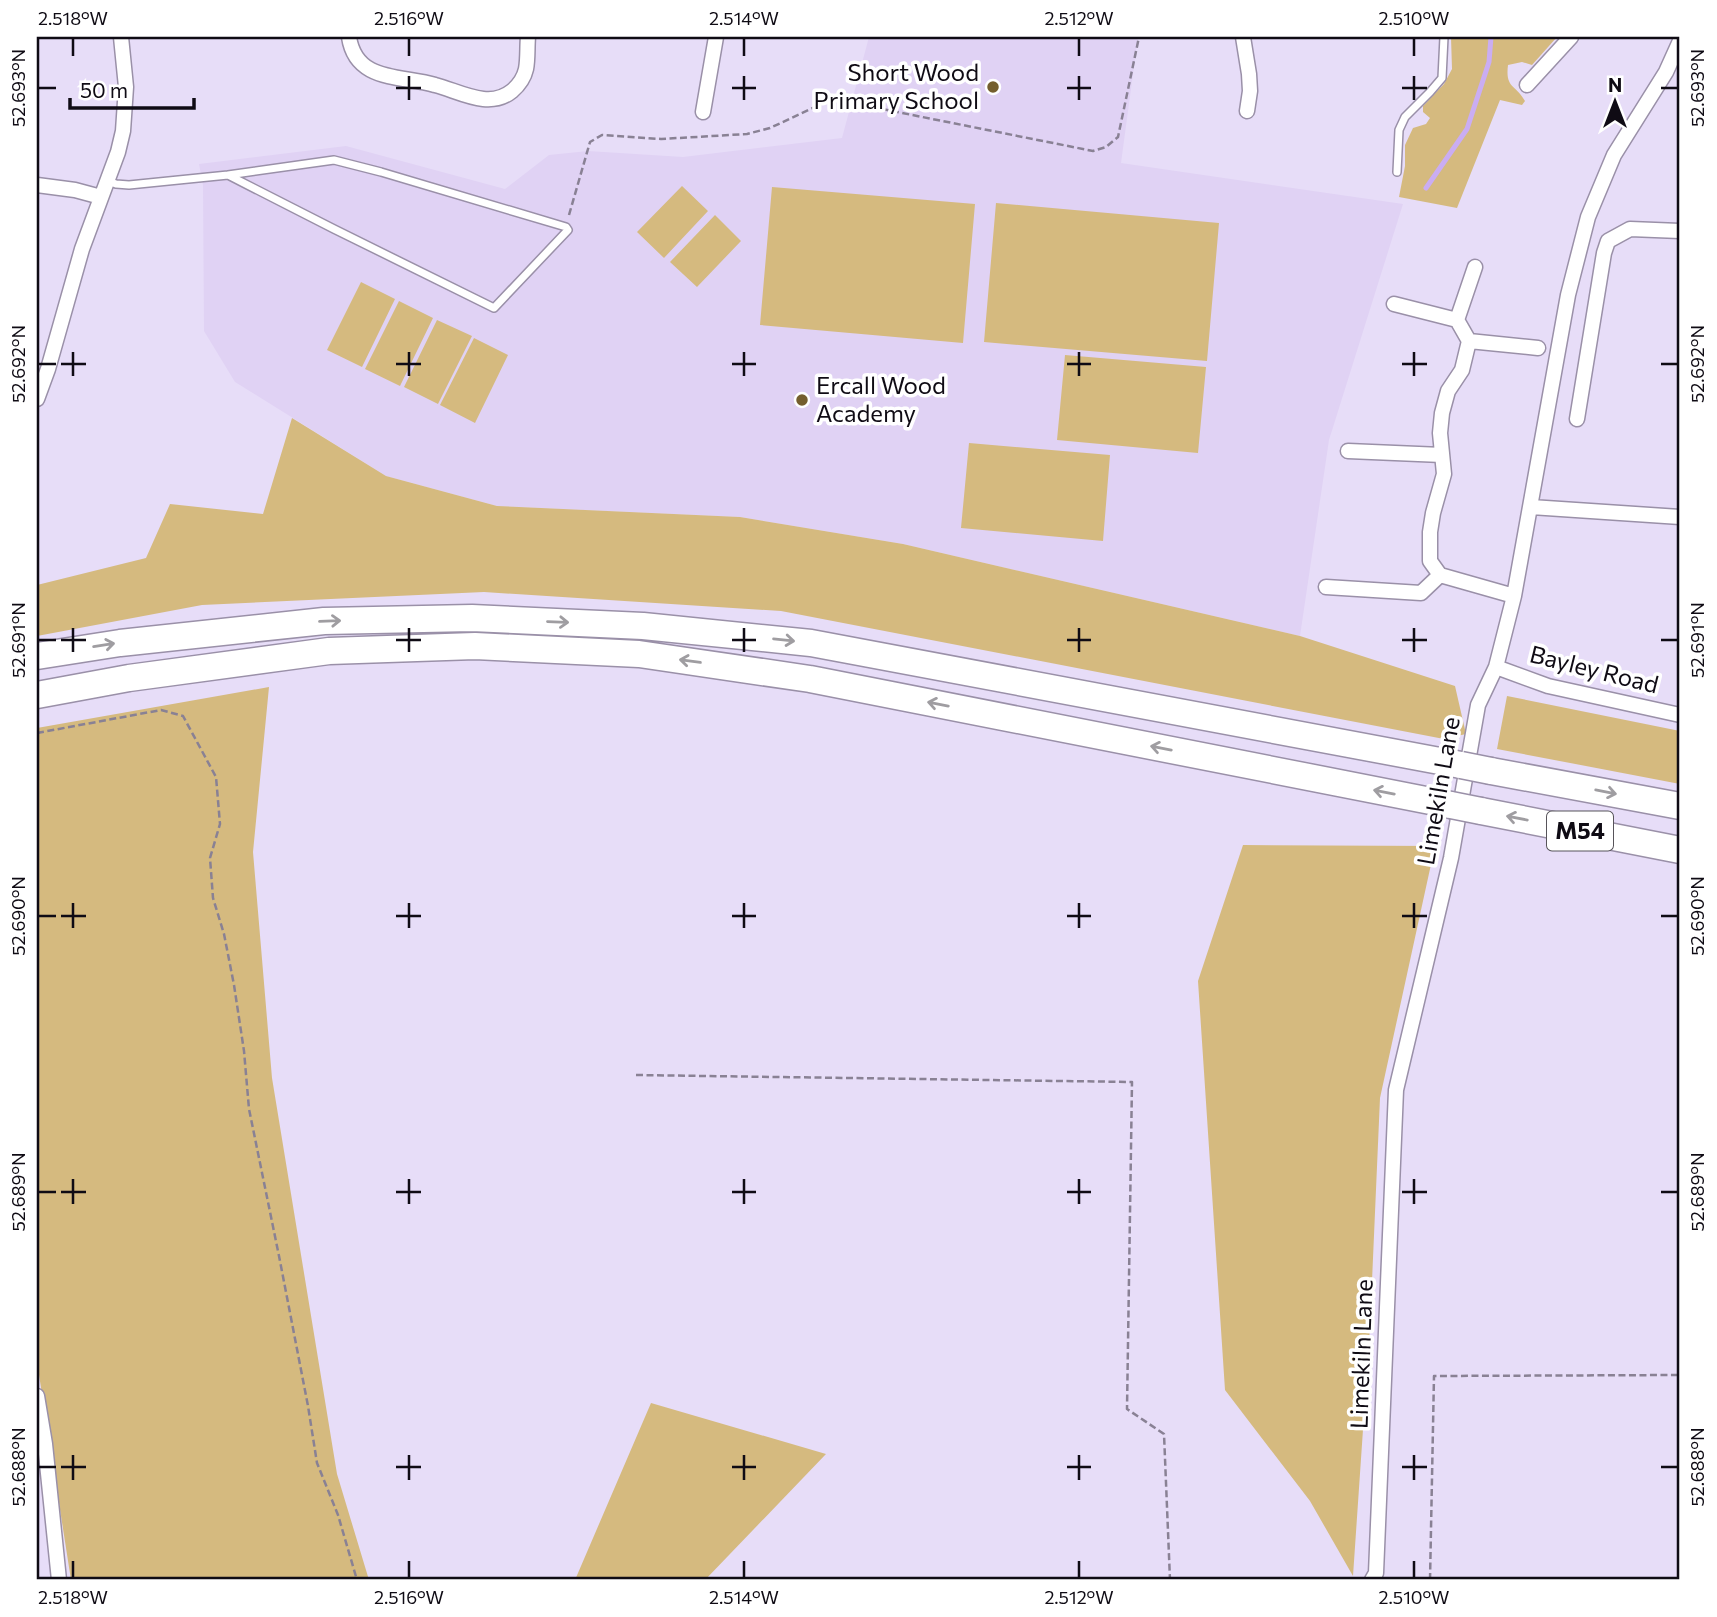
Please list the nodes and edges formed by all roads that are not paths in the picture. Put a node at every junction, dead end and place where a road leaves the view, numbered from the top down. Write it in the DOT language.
graph roads {
  1 [pos="121,37"];
  2 [pos="349,37"];
  3 [pos="528,37"];
  4 [pos="716,37"];
  5 [pos="1243,37"];
  6 [pos="1444,37"];
  7 [pos="1571,37"];
  8 [pos="1680,41"];
  9 [pos="1527,85"];
  10 [pos="1247,111"];
  11 [pos="703,113"];
  12 [pos="1397,172"];
  13 [pos="228,175"];
  14 [pos="107,180"];
  15 [pos="37,185"];
  16 [pos="101,197"];
  17 [pos="1680,231"];
  18 [pos="1475,267"];
  19 [pos="1394,304"];
  20 [pos="1457,320"];
  21 [pos="1469,341"];
  22 [pos="1538,348"];
  23 [pos="37,399"];
  24 [pos="1577,419"];
  25 [pos="1348,451"];
  26 [pos="1442,455"];
  27 [pos="1531,508"];
  28 [pos="1680,517"];
  29 [pos="1440,575"];
  30 [pos="1326,587"];
  31 [pos="1514,596"];
  32 [pos="37,656"];
  33 [pos="1496,667"];
  34 [pos="37,695"];
  35 [pos="1680,715"];
  36 [pos="1680,806"];
  37 [pos="1680,850"];
  38 [pos="37,1396"];
  39 [pos="59,1580"];
  40 [pos="1372,1580"];
  1 -- 14 [label="street"];
  2 -- 3 [label="street"];
  4 -- 11 [label="street"];
  5 -- 10 [label="street"];
  6 -- 12 [label="lane"];
  7 -- 9 [label="street"];
  8 -- 27 [label="street, Limekiln Lane"];
  13 -- 13 [label="lane"];
  13 -- 14 [label="lane"];
  14 -- 16 [label="street"];
  15 -- 16 [label="street"];
  16 -- 23 [label="street"];
  17 -- 24 [label="street"];
  18 -- 20 [label="street"];
  19 -- 20 [label="street"];
  20 -- 21 [label="street"];
  21 -- 22 [label="street"];
  21 -- 26 [label="street"];
  25 -- 26 [label="street"];
  26 -- 29 [label="street"];
  27 -- 28 [label="street"];
  27 -- 31 [label="street, Limekiln Lane"];
  29 -- 30 [label="street"];
  29 -- 31 [label="street"];
  31 -- 33 [label="street, Limekiln Lane"];
  32 -- 36 [label="highway, M54, one-way, bridge"];
  33 -- 35 [label="street, Bayley Road"];
  33 -- 40 [label="street, Limekiln Lane"];
  37 -- 34 [label="highway, M54, one-way, bridge"];
  38 -- 39 [label="street"];
}
